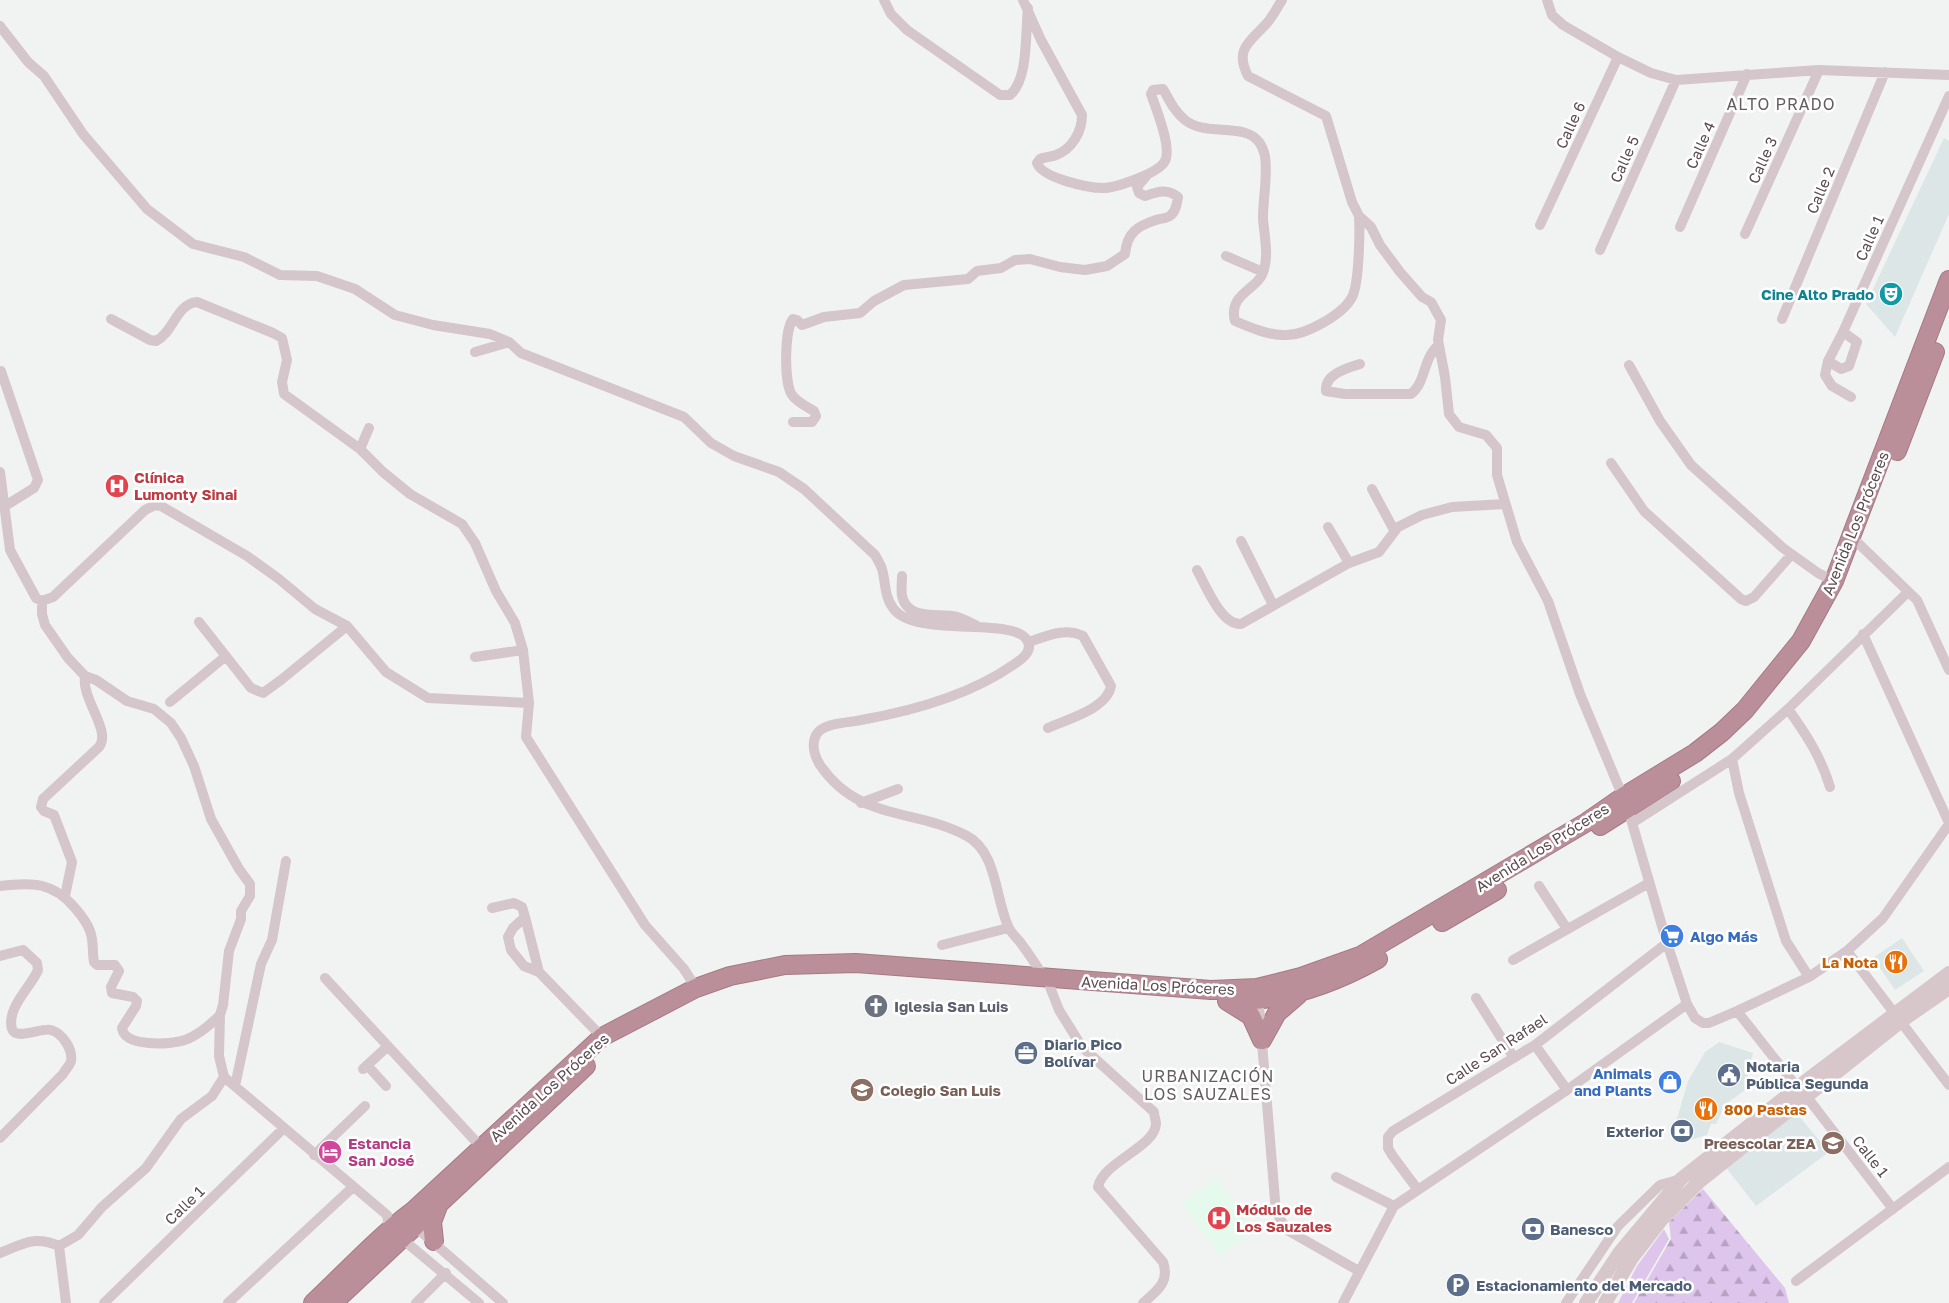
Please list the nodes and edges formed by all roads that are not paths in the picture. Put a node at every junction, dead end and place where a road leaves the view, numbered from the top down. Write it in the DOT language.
graph roads {
  1 [pos="884,0"];
  2 [pos="1282,0"];
  3 [pos="1547,0"];
  4 [pos="1026,4"];
  5 [pos="0,26"];
  6 [pos="1618,57"];
  7 [pos="1819,70"];
  8 [pos="1885,72"];
  9 [pos="1747,74"];
  10 [pos="1906,74"];
  11 [pos="1949,75"];
  12 [pos="1676,80"];
  13 [pos="1949,81"];
  14 [pos="1949,96"];
  15 [pos="1148,174"];
  16 [pos="1360,216"];
  17 [pos="1540,225"];
  18 [pos="1680,227"];
  19 [pos="1745,234"];
  20 [pos="1600,250"];
  21 [pos="1226,256"];
  22 [pos="1263,272"];
  23 [pos="1949,280"];
  24 [pos="1949,311"];
  25 [pos="110,319"];
  26 [pos="1782,319"];
  27 [pos="1843,332"];
  28 [pos="509,342"];
  29 [pos="1439,345"];
  30 [pos="475,352"];
  31 [pos="1828,361"];
  32 [pos="1360,364"];
  33 [pos="1629,365"];
  34 [pos="0,371"];
  35 [pos="1851,397"];
  36 [pos="793,422"];
  37 [pos="369,428"];
  38 [pos="360,449"];
  39 [pos="1611,463"];
  40 [pos="0,472"];
  41 [pos="1372,489"];
  42 [pos="1505,504"];
  43 [pos="5,506"];
  44 [pos="3,525"];
  45 [pos="1328,527"];
  46 [pos="1394,530"];
  47 [pos="1241,541"];
  48 [pos="1858,543"];
  49 [pos="1792,555"];
  50 [pos="1349,563"];
  51 [pos="1197,570"];
  52 [pos="902,576"];
  53 [pos="1834,581"];
  54 [pos="1908,592"];
  55 [pos="42,601"];
  56 [pos="1272,606"];
  57 [pos="199,622"];
  58 [pos="347,626"];
  59 [pos="980,628"];
  60 [pos="1863,634"];
  61 [pos="1029,642"];
  62 [pos="523,650"];
  63 [pos="226,656"];
  64 [pos="475,657"];
  65 [pos="1949,670"];
  66 [pos="84,676"];
  67 [pos="170,702"];
  68 [pos="529,703"];
  69 [pos="1788,709"];
  70 [pos="1048,728"];
  71 [pos="1732,759"];
  72 [pos="1830,787"];
  73 [pos="898,789"];
  74 [pos="861,803"];
  75 [pos="1628,810"];
  76 [pos="1949,823"];
  77 [pos="286,861"];
  78 [pos="1649,883"];
  79 [pos="0,886"];
  80 [pos="1539,886"];
  81 [pos="65,896"];
  82 [pos="492,908"];
  83 [pos="525,917"];
  84 [pos="1008,928"];
  85 [pos="1567,929"];
  86 [pos="1667,943"];
  87 [pos="942,945"];
  88 [pos="1847,951"];
  89 [pos="0,956"];
  90 [pos="1513,960"];
  91 [pos="539,972"];
  92 [pos="1949,973"];
  93 [pos="1809,977"];
  94 [pos="325,978"];
  95 [pos="1047,983"];
  96 [pos="696,988"];
  97 [pos="1949,988"];
  98 [pos="1301,992"];
  99 [pos="1258,994"];
  100 [pos="1476,998"];
  101 [pos="1227,1001"];
  102 [pos="1687,1004"];
  103 [pos="1737,1011"];
  104 [pos="220,1015"];
  105 [pos="1897,1018"];
  106 [pos="602,1037"];
  107 [pos="1262,1040"];
  108 [pos="1535,1045"];
  109 [pos="388,1046"];
  110 [pos="1514,1058"];
  111 [pos="224,1077"];
  112 [pos="1949,1085"];
  113 [pos="235,1086"];
  114 [pos="386,1086"];
  115 [pos="1567,1090"];
  116 [pos="1802,1092"];
  117 [pos="365,1106"];
  118 [pos="284,1128"];
  119 [pos="0,1138"];
  120 [pos="481,1147"];
  121 [pos="314,1155"];
  122 [pos="1949,1167"];
  123 [pos="1336,1177"];
  124 [pos="1681,1179"];
  125 [pos="353,1188"];
  126 [pos="1418,1190"];
  127 [pos="438,1205"];
  128 [pos="1394,1206"];
  129 [pos="1893,1209"];
  130 [pos="410,1222"];
  131 [pos="393,1227"];
  132 [pos="1610,1238"];
  133 [pos="434,1241"];
  134 [pos="59,1246"];
  135 [pos="1623,1249"];
  136 [pos="0,1253"];
  137 [pos="1359,1270"];
  138 [pos="446,1273"];
  139 [pos="1796,1281"];
  140 [pos="66,1303"];
  141 [pos="104,1303"];
  142 [pos="228,1303"];
  143 [pos="313,1303"];
  144 [pos="332,1303"];
  145 [pos="416,1303"];
  146 [pos="479,1303"];
  147 [pos="503,1303"];
  148 [pos="1143,1303"];
  149 [pos="1343,1303"];
  150 [pos="1566,1303"];
  151 [pos="1586,1303"];
  152 [pos="1605,1303"];
  1 -- 4 [label="street"];
  2 -- 16 [label="street"];
  3 -- 6 [label="street"];
  4 -- 15 [label="street"];
  5 -- 28 [label="street"];
  6 -- 12 [label="street"];
  6 -- 17 [label="street, Calle 6"];
  7 -- 8 [label="street"];
  7 -- 9 [label="street"];
  7 -- 19 [label="street, Calle 3"];
  8 -- 10 [label="street"];
  8 -- 26 [label="street, Calle 2"];
  9 -- 12 [label="street"];
  9 -- 18 [label="street, Calle 4"];
  10 -- 11 [label="street"];
  10 -- 13 [label="street"];
  12 -- 20 [label="street, Calle 5"];
  14 -- 27 [label="street, Calle 1"];
  15 -- 22 [label="street"];
  15 -- 36 [label="street"];
  16 -- 22 [label="street"];
  16 -- 29 [label="street"];
  21 -- 22 [label="street"];
  23 -- 53 [label="highway, Avenida Los Próceres"];
  24 -- 48 [label="highway, Avenida Los Próceres"];
  25 -- 38 [label="street"];
  27 -- 31 [label="street, Calle 1"];
  27 -- 31 [label="street"];
  28 -- 30 [label="street"];
  28 -- 59 [label="street"];
  29 -- 32 [label="street"];
  29 -- 42 [label="street"];
  31 -- 35 [label="street"];
  33 -- 49 [label="street"];
  34 -- 43 [label="street"];
  37 -- 38 [label="street"];
  38 -- 62 [label="street"];
  39 -- 49 [label="street"];
  40 -- 43 [label="street"];
  41 -- 46 [label="street"];
  42 -- 46 [label="street"];
  42 -- 75 [label="street"];
  43 -- 44 [label="street"];
  44 -- 55 [label="street"];
  45 -- 50 [label="street"];
  46 -- 50 [label="street"];
  47 -- 56 [label="street"];
  48 -- 54 [label="street"];
  48 -- 75 [label="highway, Avenida Los Próceres"];
  49 -- 53 [label="street"];
  50 -- 56 [label="street"];
  51 -- 56 [label="street"];
  52 -- 59 [label="street"];
  53 -- 75 [label="highway, Avenida Los Próceres"];
  54 -- 60 [label="street"];
  54 -- 65 [label="street"];
  55 -- 58 [label="street"];
  55 -- 66 [label="street"];
  57 -- 63 [label="street"];
  58 -- 63 [label="street"];
  58 -- 68 [label="street"];
  59 -- 61 [label="street"];
  60 -- 69 [label="street"];
  60 -- 76 [label="street"];
  61 -- 70 [label="street"];
  61 -- 74 [label="street"];
  62 -- 64 [label="street"];
  62 -- 68 [label="street"];
  63 -- 67 [label="street"];
  66 -- 81 [label="street"];
  66 -- 104 [label="street"];
  68 -- 96 [label="street"];
  69 -- 71 [label="street"];
  69 -- 72 [label="street"];
  71 -- 75 [label="street"];
  71 -- 93 [label="street"];
  73 -- 74 [label="street"];
  74 -- 84 [label="street"];
  75 -- 78 [label="street"];
  75 -- 98 [label="highway, Avenida Los Próceres"];
  75 -- 99 [label="highway, Avenida Los Próceres"];
  76 -- 88 [label="street"];
  77 -- 113 [label="street"];
  78 -- 85 [label="street"];
  78 -- 86 [label="street"];
  79 -- 81 [label="street"];
  80 -- 85 [label="street"];
  81 -- 104 [label="street"];
  82 -- 83 [label="street"];
  83 -- 91 [label="street"];
  83 -- 91 [label="street"];
  84 -- 87 [label="street"];
  84 -- 95 [label="street"];
  85 -- 90 [label="street"];
  86 -- 102 [label="street"];
  86 -- 108 [label="street, Calle San Rafael"];
  88 -- 93 [label="street"];
  88 -- 105 [label="street"];
  89 -- 119 [label="street"];
  91 -- 106 [label="street"];
  92 -- 105 [label="street"];
  93 -- 103 [label="street"];
  94 -- 109 [label="street"];
  95 -- 96 [label="highway, Avenida Los Próceres"];
  95 -- 99 [label="highway, Avenida Los Próceres"];
  95 -- 101 [label="highway, Avenida Los Próceres"];
  95 -- 127 [label="highway, Avenida Los Próceres"];
  95 -- 148 [label="street"];
  96 -- 106 [label="highway, Avenida Los Próceres"];
  97 -- 105 [label="street"];
  98 -- 99 [label="highway, Avenida Los Próceres"];
  98 -- 107 [label="highway"];
  99 -- 101 [label="highway, Avenida Los Próceres"];
  99 -- 107 [label="street"];
  100 -- 110 [label="street"];
  101 -- 107 [label="highway"];
  102 -- 103 [label="street"];
  102 -- 115 [label="street"];
  103 -- 116 [label="street, Calle 1"];
  104 -- 111 [label="street"];
  105 -- 112 [label="street"];
  105 -- 116 [label="street"];
  106 -- 120 [label="highway, Avenida Los Próceres"];
  107 -- 137 [label="street"];
  108 -- 110 [label="street, Calle San Rafael"];
  108 -- 115 [label="street"];
  109 -- 114 [label="street"];
  109 -- 120 [label="street"];
  110 -- 126 [label="street, Calle San Rafael"];
  111 -- 113 [label="street"];
  111 -- 134 [label="street"];
  113 -- 118 [label="street"];
  115 -- 126 [label="street"];
  116 -- 124 [label="street"];
  116 -- 129 [label="street, Calle 1"];
  116 -- 152 [label="street"];
  117 -- 121 [label="street"];
  118 -- 121 [label="street"];
  118 -- 141 [label="street, Calle 1"];
  120 -- 130 [label="highway, Avenida Los Próceres"];
  121 -- 125 [label="street"];
  122 -- 129 [label="street"];
  123 -- 128 [label="street"];
  124 -- 132 [label="street"];
  124 -- 135 [label="street"];
  125 -- 131 [label="street"];
  125 -- 142 [label="street"];
  126 -- 128 [label="street"];
  127 -- 130 [label="highway, Avenida Los Próceres"];
  127 -- 133 [label="highway"];
  128 -- 137 [label="street"];
  129 -- 139 [label="street"];
  130 -- 131 [label="highway, Avenida Los Próceres"];
  130 -- 133 [label="street"];
  131 -- 138 [label="street"];
  131 -- 143 [label="highway, Avenida Los Próceres"];
  131 -- 144 [label="highway, Avenida Los Próceres"];
  132 -- 135 [label="street"];
  132 -- 150 [label="street"];
  133 -- 147 [label="street"];
  134 -- 136 [label="street"];
  134 -- 140 [label="street"];
  135 -- 151 [label="street"];
  137 -- 149 [label="street"];
  138 -- 145 [label="street"];
  138 -- 146 [label="street"];
}
